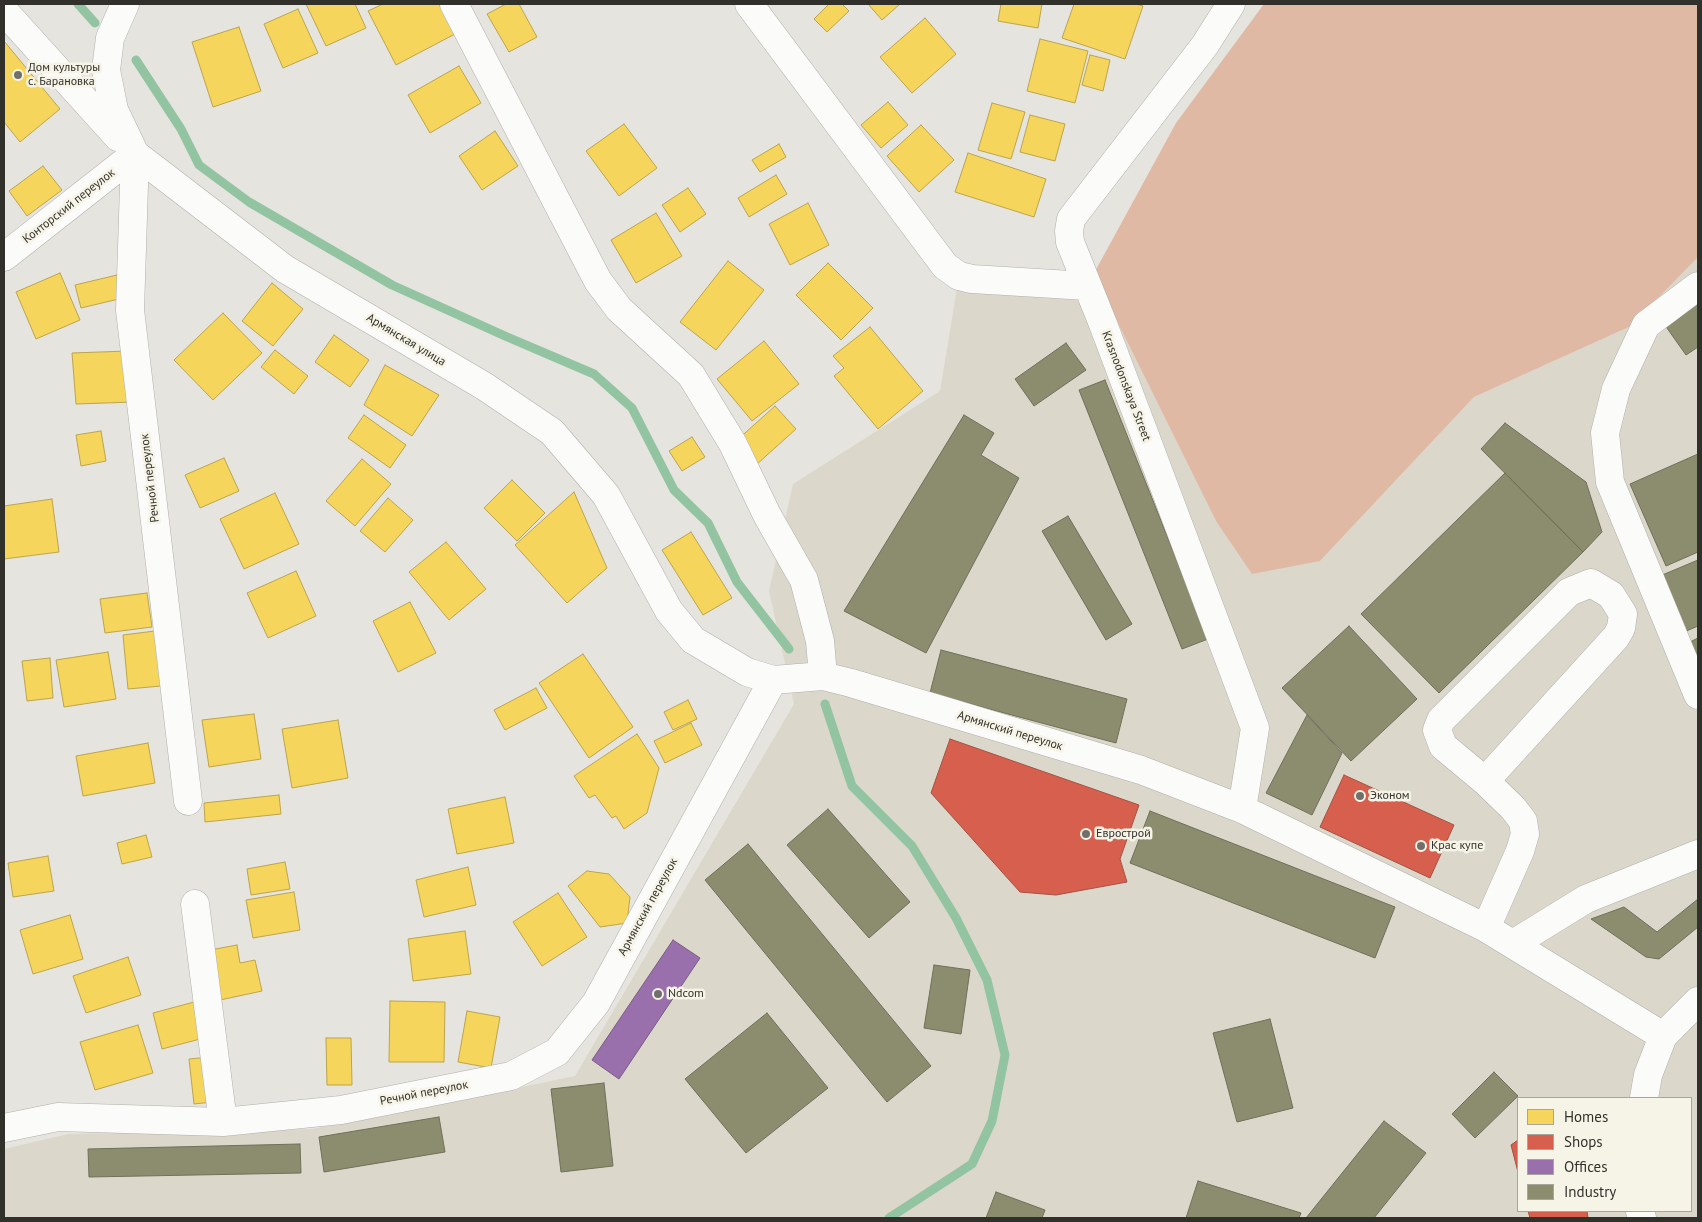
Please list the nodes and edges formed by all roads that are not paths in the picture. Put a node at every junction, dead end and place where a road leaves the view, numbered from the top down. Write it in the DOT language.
graph roads {
  1 [pos="125,4"];
  2 [pos="454,4"];
  3 [pos="749,4"];
  4 [pos="1231,4"];
  5 [pos="4,11"];
  6 [pos="135,154"];
  7 [pos="4,257"];
  8 [pos="1087,286"];
  9 [pos="1698,286"];
  10 [pos="747,672"];
  11 [pos="823,676"];
  12 [pos="773,680"];
  13 [pos="1698,695"];
  14 [pos="1485,781"];
  15 [pos="188,801"];
  16 [pos="1242,809"];
  17 [pos="1698,854"];
  18 [pos="195,904"];
  19 [pos="1486,928"];
  20 [pos="1513,944"];
  21 [pos="1698,1001"];
  22 [pos="596,1003"];
  23 [pos="1663,1036"];
  24 [pos="1644,1097"];
  25 [pos="223,1122"];
  26 [pos="4,1128"];
  1 -- 6 [label="street, Армянская улица"];
  2 -- 11 [label="street"];
  3 -- 8 [label="street"];
  4 -- 8 [label="street, Krasnodonskaya Street"];
  5 -- 6 [label="street"];
  6 -- 7 [label="street, Конторский переулок"];
  6 -- 10 [label="street, Армянская улица"];
  6 -- 15 [label="street, Речной переулок"];
  8 -- 16 [label="street, Krasnodonskaya Street"];
  9 -- 13 [label="street"];
  10 -- 12 [label="street, Армянский переулок"];
  11 -- 12 [label="street, Армянский переулок"];
  11 -- 16 [label="street, Армянский переулок"];
  12 -- 22 [label="street, Армянский переулок"];
  14 -- 14 [label="street"];
  14 -- 19 [label="street"];
  16 -- 19 [label="street, Армянский переулок"];
  17 -- 20 [label="street"];
  18 -- 25 [label="street"];
  19 -- 20 [label="street, Армянский переулок"];
  20 -- 23 [label="street, Армянский переулок"];
  21 -- 23 [label="street"];
  22 -- 25 [label="street, Речной переулок"];
  23 -- 24 [label="street"];
  25 -- 26 [label="street, Речной переулок"];
}
